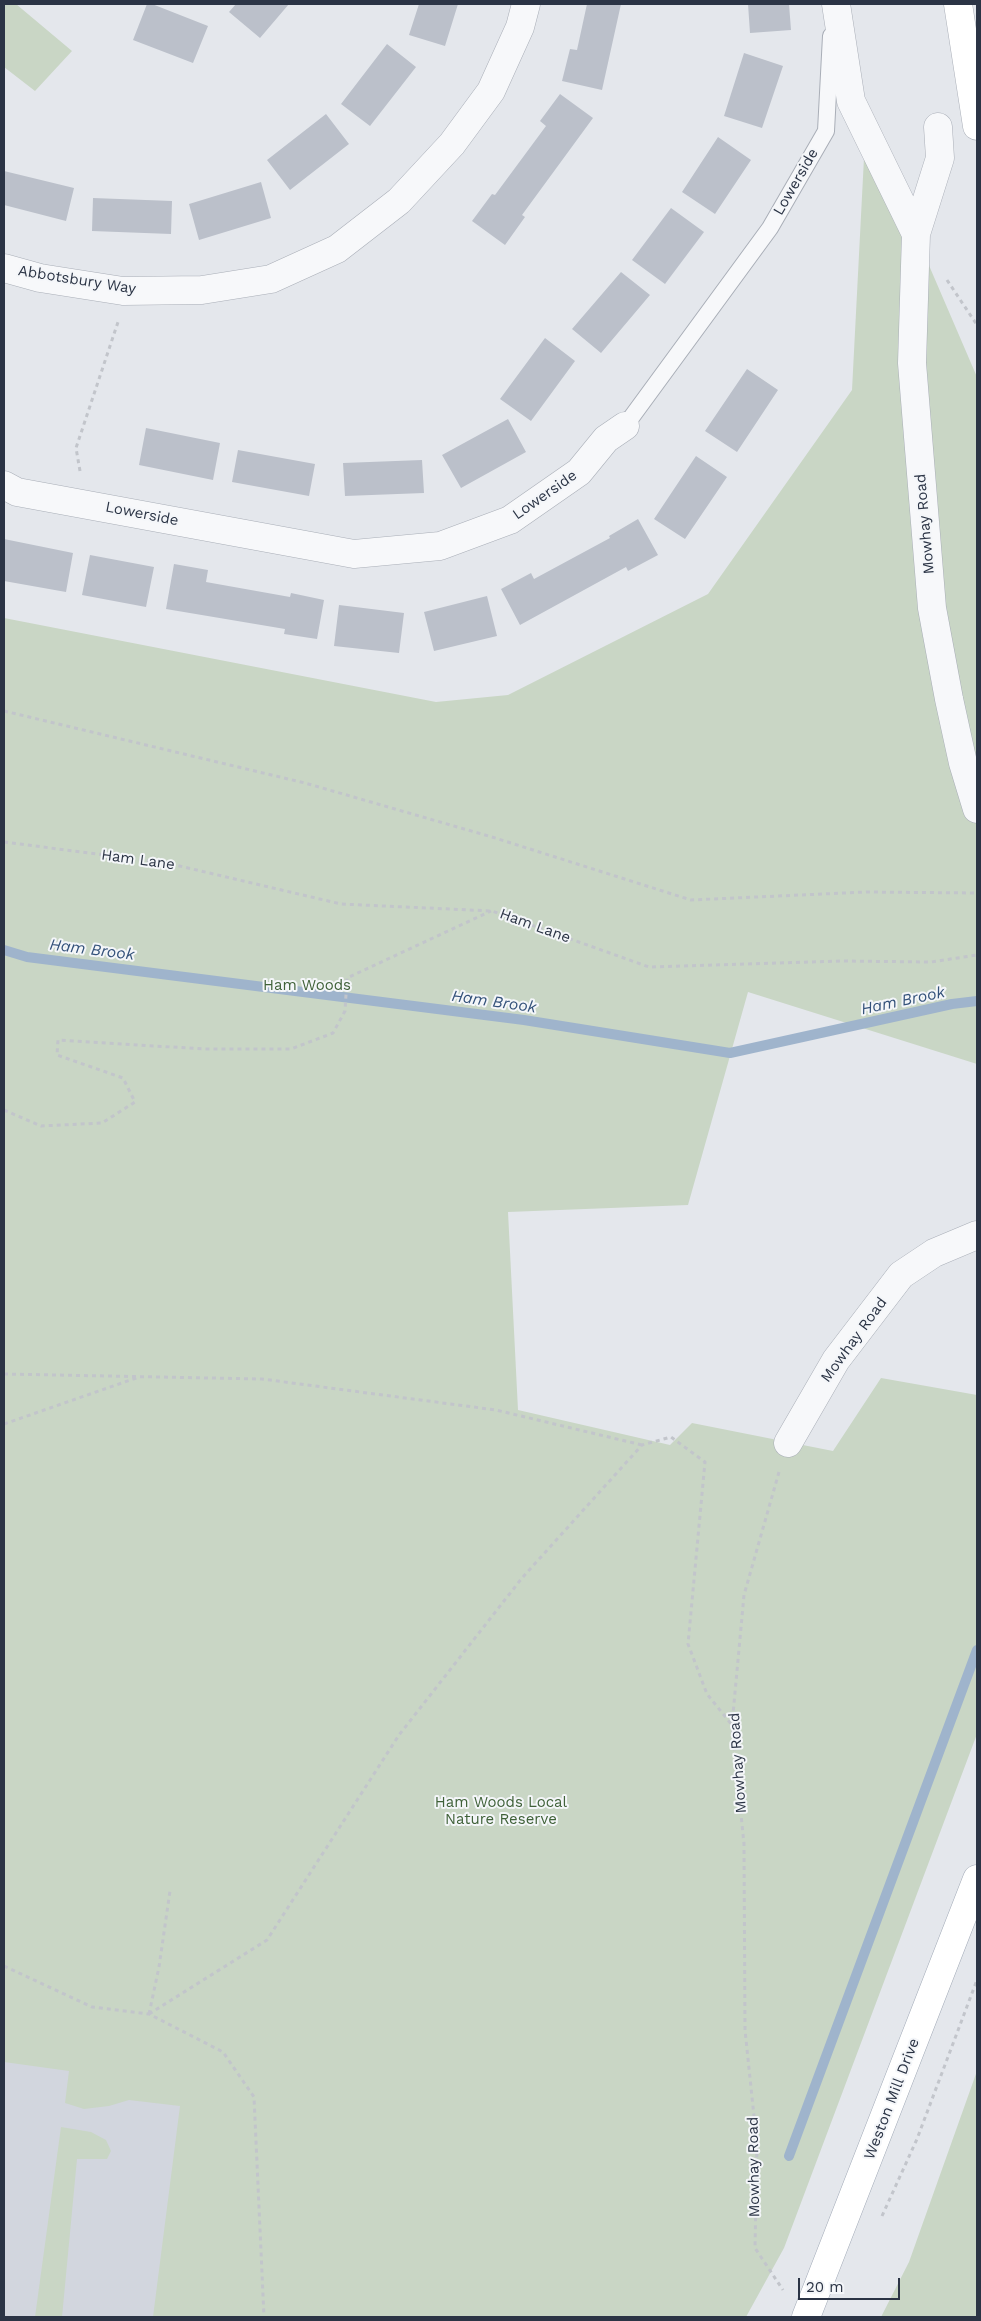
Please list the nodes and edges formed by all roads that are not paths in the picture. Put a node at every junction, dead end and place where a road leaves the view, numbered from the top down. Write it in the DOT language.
graph roads {
  1 [pos="526,4"];
  2 [pos="831,4"];
  3 [pos="836,4"];
  4 [pos="958,4"];
  5 [pos="977,126"];
  6 [pos="938,127"];
  7 [pos="916,234"];
  8 [pos="4,268"];
  9 [pos="625,426"];
  10 [pos="4,485"];
  11 [pos="977,809"];
  12 [pos="977,1235"];
  13 [pos="788,1443"];
  14 [pos="977,1879"];
  15 [pos="808,2312"];
  1 -- 8 [label="street, Abbotsbury Way"];
  2 -- 9 [label="lane, Lowerside"];
  3 -- 7 [label="street, Mowhay Road"];
  4 -- 5 [label="main road"];
  6 -- 7 [label="street, Mowhay Road"];
  7 -- 11 [label="street, Mowhay Road"];
  9 -- 10 [label="street, Lowerside"];
  12 -- 13 [label="street, Mowhay Road"];
  14 -- 15 [label="main road, Weston Mill Drive"];
}
